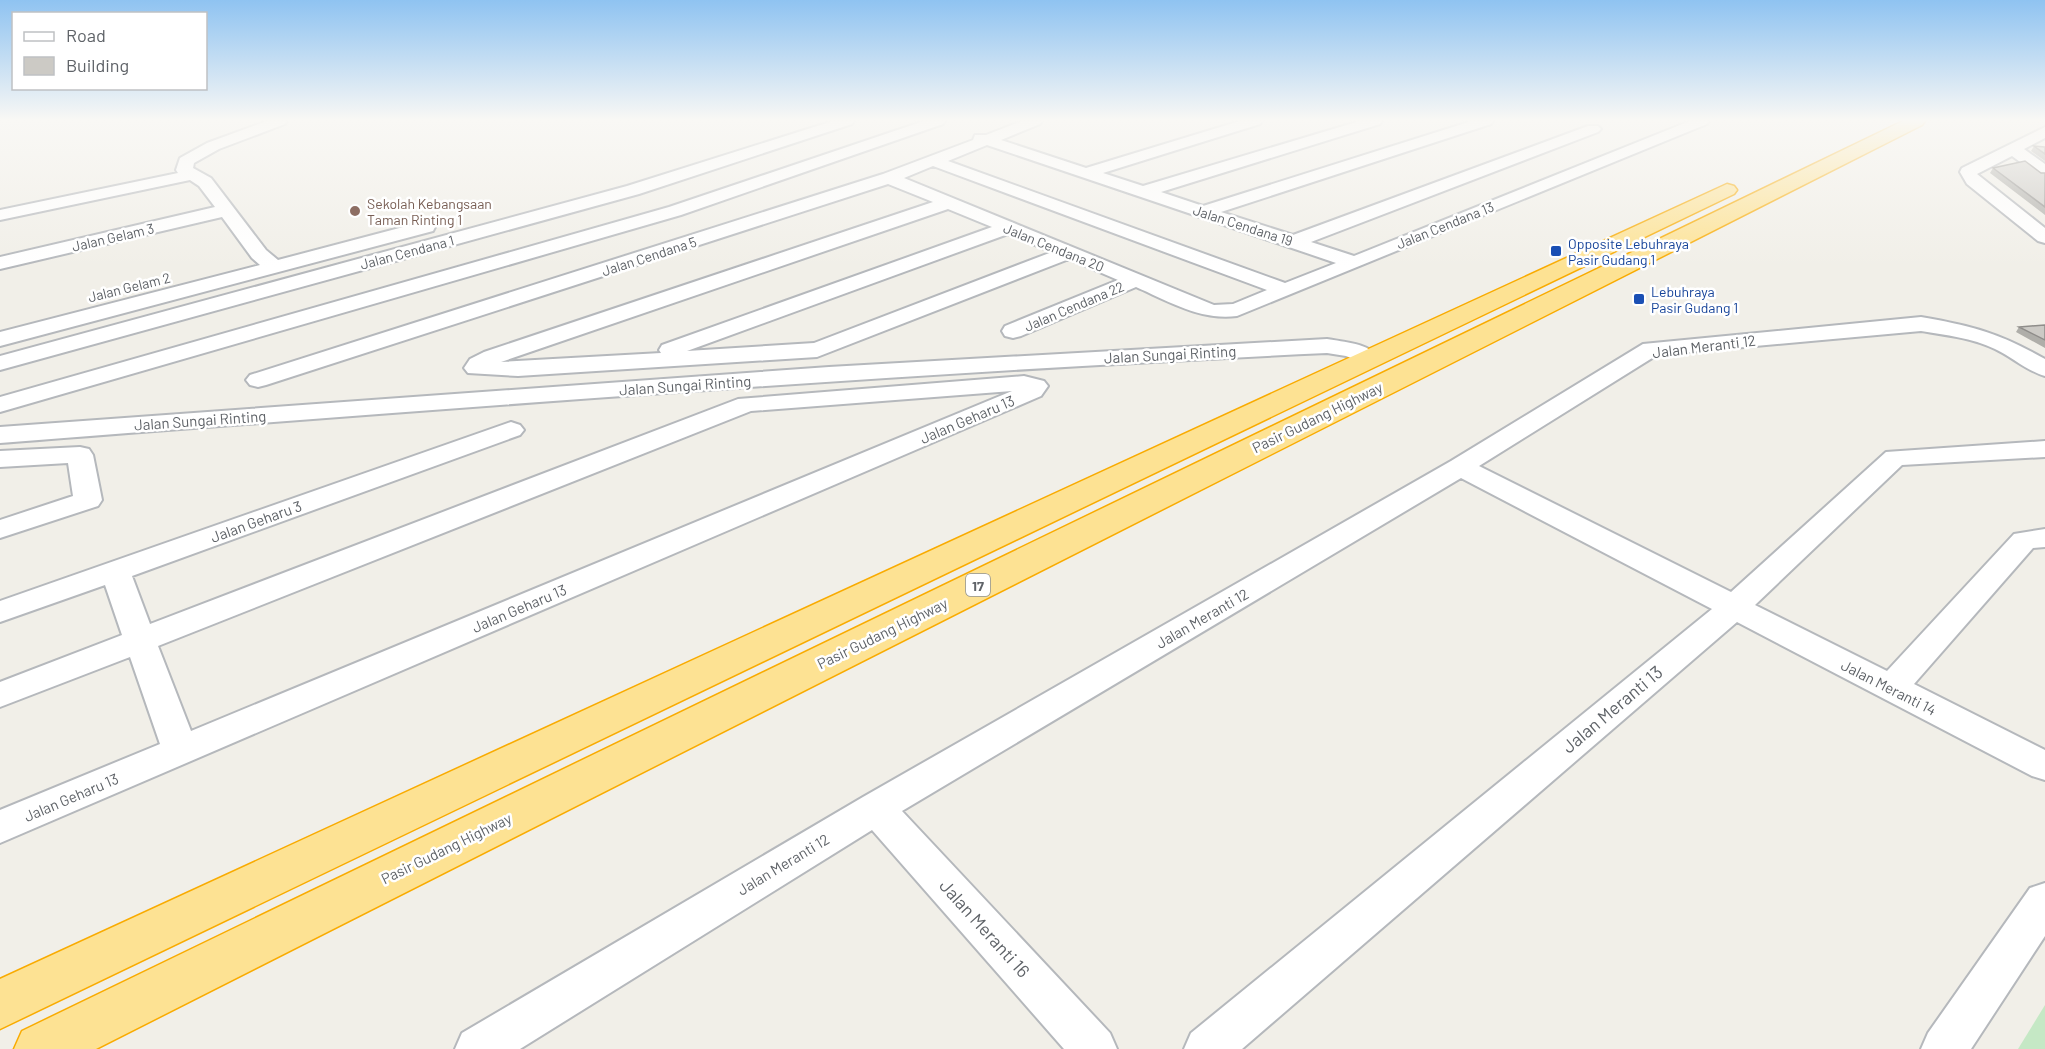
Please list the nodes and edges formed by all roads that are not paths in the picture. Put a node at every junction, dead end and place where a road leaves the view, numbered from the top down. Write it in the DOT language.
graph roads {
  1 [pos="184,170"];
  2 [pos="651,170"];
  3 [pos="658,170"];
  4 [pos="792,170"];
  5 [pos="910,170"];
  6 [pos="958,170"];
  7 [pos="1077,170"];
  8 [pos="1096,170"];
  9 [pos="1215,170"];
  10 [pos="1334,170"];
  11 [pos="1489,170"];
  12 [pos="1579,170"];
  13 [pos="1817,170"];
  14 [pos="1972,170"];
  15 [pos="1086,173"];
  16 [pos="191,175"];
  17 [pos="889,178"];
  18 [pos="623,179"];
  19 [pos="1742,182"];
  20 [pos="574,188"];
  21 [pos="1143,192"];
  22 [pos="948,203"];
  23 [pos="227,210"];
  24 [pos="675,211"];
  25 [pos="1203,212"];
  26 [pos="0,215"];
  27 [pos="447,221"];
  28 [pos="1006,228"];
  29 [pos="716,235"];
  30 [pos="2045,237"];
  31 [pos="1293,242"];
  32 [pos="1067,253"];
  33 [pos="266,260"];
  34 [pos="1354,262"];
  35 [pos="0,263"];
  36 [pos="331,273"];
  37 [pos="1135,280"];
  38 [pos="1285,290"];
  39 [pos="365,301"];
  40 [pos="1220,312"];
  41 [pos="0,320"];
  42 [pos="1013,331"];
  43 [pos="0,339"];
  44 [pos="1368,358"];
  45 [pos="645,359"];
  46 [pos="0,363"];
  47 [pos="2045,369"];
  48 [pos="258,380"];
  49 [pos="0,405"];
  50 [pos="511,430"];
  51 [pos="0,435"];
  52 [pos="2045,449"];
  53 [pos="39,457"];
  54 [pos="0,459"];
  55 [pos="1460,467"];
  56 [pos="0,469"];
  57 [pos="0,529"];
  58 [pos="2045,538"];
  59 [pos="115,571"];
  60 [pos="1733,608"];
  61 [pos="0,612"];
  62 [pos="140,641"];
  63 [pos="1891,688"];
  64 [pos="0,694"];
  65 [pos="180,751"];
  66 [pos="2045,766"];
  67 [pos="876,808"];
  68 [pos="0,827"];
  69 [pos="2045,901"];
  70 [pos="0,1005"];
  71 [pos="41,1049"];
  72 [pos="478,1049"];
  73 [pos="1094,1049"];
  74 [pos="1207,1049"];
  75 [pos="1944,1049"];
  1 -- 16 [label="street"];
  2 -- 18 [label="street, Jalan Cendana 1"];
  3 -- 18 [label="street, Jalan Cendana 1"];
  4 -- 24 [label="street"];
  5 -- 17 [label="street, Jalan Cendana 5"];
  6 -- 38 [label="street"];
  7 -- 15 [label="street, Jalan Cendana 19"];
  8 -- 15 [label="street"];
  9 -- 21 [label="street"];
  10 -- 25 [label="street"];
  11 -- 31 [label="street"];
  12 -- 34 [label="street, Jalan Cendana 13"];
  13 -- 71 [label="highway, Pasir Gudang Highway / 17"];
  14 -- 30 [label="street"];
  15 -- 21 [label="street, Jalan Cendana 19"];
  16 -- 23 [label="street"];
  16 -- 26 [label="street"];
  17 -- 22 [label="street, Jalan Cendana 20"];
  17 -- 29 [label="street, Jalan Cendana 5"];
  18 -- 20 [label="street, Jalan Cendana 1"];
  18 -- 24 [label="street"];
  18 -- 36 [label="street, Jalan Cendana 1"];
  19 -- 44 [label="highway, Pasir Gudang Highway"];
  21 -- 25 [label="street, Jalan Cendana 19"];
  22 -- 28 [label="street, Jalan Cendana 20"];
  22 -- 45 [label="street"];
  23 -- 33 [label="street"];
  23 -- 35 [label="street, Jalan Gelam 3"];
  24 -- 29 [label="street"];
  24 -- 39 [label="street"];
  25 -- 31 [label="street, Jalan Cendana 19"];
  27 -- 33 [label="street, Jalan Cendana 1"];
  28 -- 32 [label="street, Jalan Cendana 20"];
  28 -- 45 [label="street"];
  29 -- 48 [label="street, Jalan Cendana 5"];
  31 -- 34 [label="street, Jalan Cendana 19"];
  32 -- 37 [label="street, Jalan Cendana 20"];
  32 -- 45 [label="street"];
  33 -- 41 [label="street, Jalan Gelam 2"];
  33 -- 43 [label="street, Jalan Cendana 1"];
  34 -- 38 [label="street, Jalan Cendana 13"];
  36 -- 39 [label="street"];
  36 -- 46 [label="street, Jalan Cendana 1"];
  37 -- 40 [label="street, Jalan Cendana 20"];
  37 -- 42 [label="street, Jalan Cendana 22"];
  38 -- 40 [label="street, Jalan Cendana 13"];
  39 -- 49 [label="street"];
  44 -- 51 [label="street, Jalan Sungai Rinting"];
  44 -- 70 [label="highway, Pasir Gudang Highway"];
  47 -- 55 [label="street, Jalan Meranti 12"];
  50 -- 59 [label="street, Jalan Geharu 3"];
  52 -- 60 [label="street, Jalan Meranti 13"];
  53 -- 54 [label="street"];
  53 -- 56 [label="street"];
  53 -- 57 [label="street"];
  55 -- 60 [label="street, Jalan Meranti 14"];
  55 -- 67 [label="street, Jalan Meranti 12"];
  58 -- 63 [label="street"];
  59 -- 61 [label="street, Jalan Geharu 3"];
  59 -- 62 [label="street"];
  60 -- 63 [label="street, Jalan Meranti 14"];
  60 -- 74 [label="street, Jalan Meranti 13"];
  62 -- 64 [label="street"];
  62 -- 65 [label="street"];
  62 -- 65 [label="street, Jalan Geharu 13"];
  63 -- 66 [label="street, Jalan Meranti 14"];
  65 -- 68 [label="street, Jalan Geharu 13"];
  67 -- 72 [label="street, Jalan Meranti 12"];
  67 -- 73 [label="street, Jalan Meranti 16"];
  69 -- 75 [label="street"];
}
